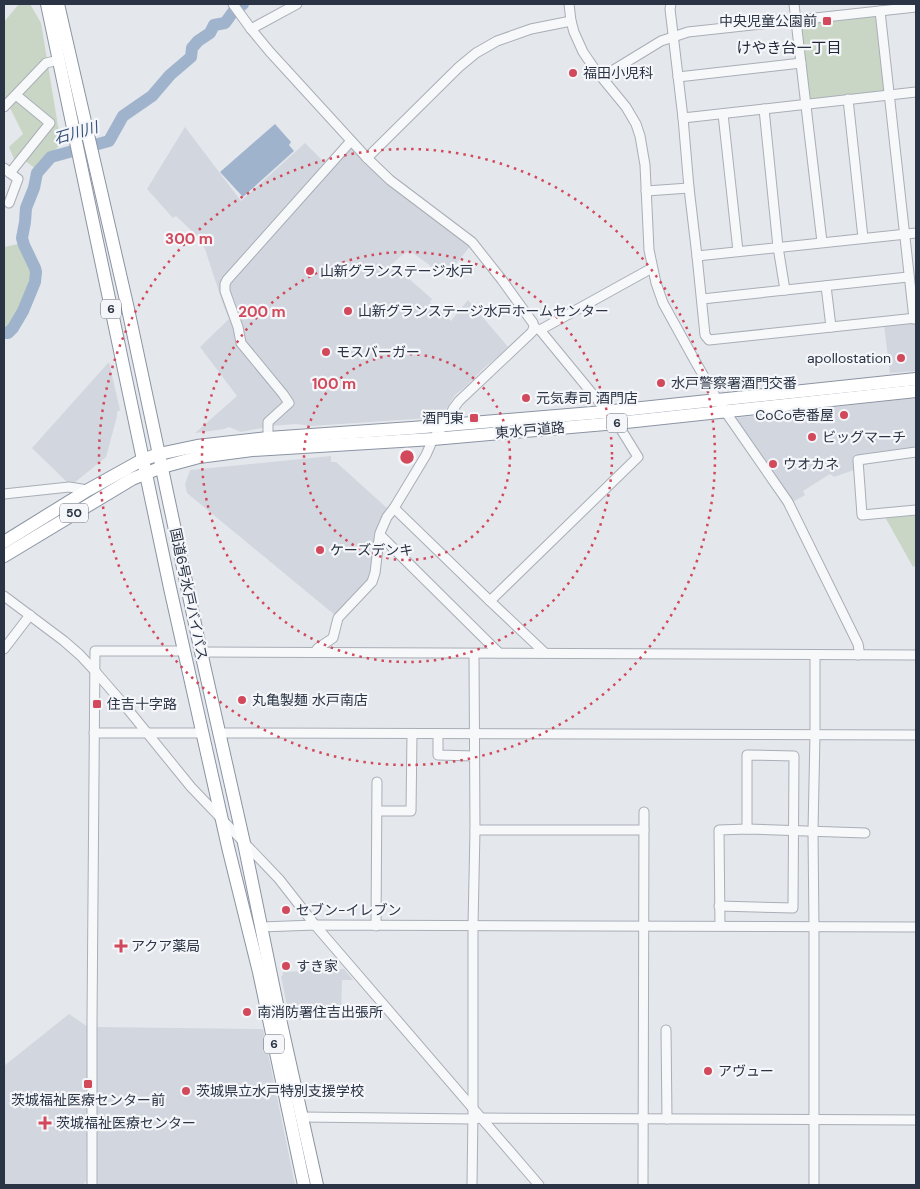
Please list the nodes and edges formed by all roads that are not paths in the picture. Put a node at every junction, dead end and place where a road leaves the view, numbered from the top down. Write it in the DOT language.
graph roads {
  1 [pos="47,4"];
  2 [pos="58,4"];
  3 [pos="297,4"];
  4 [pos="569,4"];
  5 [pos="671,4"];
  6 [pos="794,4"];
  7 [pos="916,7"];
  8 [pos="236,8"];
  9 [pos="880,11"];
  10 [pos="796,20"];
  11 [pos="571,21"];
  12 [pos="251,29"];
  13 [pos="673,36"];
  14 [pos="60,60"];
  15 [pos="801,63"];
  16 [pos="602,77"];
  17 [pos="678,77"];
  18 [pos="916,92"];
  19 [pos="16,94"];
  20 [pos="889,95"];
  21 [pos="848,100"];
  22 [pos="806,104"];
  23 [pos="4,107"];
  24 [pos="764,109"];
  25 [pos="723,114"];
  26 [pos="683,118"];
  27 [pos="351,141"];
  28 [pos="367,158"];
  29 [pos="7,170"];
  30 [pos="689,188"];
  31 [pos="646,192"];
  32 [pos="9,203"];
  33 [pos="916,233"];
  34 [pos="904,234"];
  35 [pos="863,238"];
  36 [pos="822,242"];
  37 [pos="778,248"];
  38 [pos="738,251"];
  39 [pos="697,256"];
  40 [pos="652,268"];
  41 [pos="908,277"];
  42 [pos="826,286"];
  43 [pos="784,290"];
  44 [pos="702,299"];
  45 [pos="915,319"];
  46 [pos="831,327"];
  47 [pos="535,330"];
  48 [pos="916,380"];
  49 [pos="916,391"];
  50 [pos="718,401"];
  51 [pos="604,412"];
  52 [pos="726,412"];
  53 [pos="617,423"];
  54 [pos="443,426"];
  55 [pos="268,438"];
  56 [pos="433,439"];
  57 [pos="916,452"];
  58 [pos="159,454"];
  59 [pos="142,460"];
  60 [pos="162,467"];
  61 [pos="145,473"];
  62 [pos="88,490"];
  63 [pos="4,494"];
  64 [pos="394,508"];
  65 [pos="916,510"];
  66 [pos="380,535"];
  67 [pos="4,542"];
  68 [pos="4,556"];
  69 [pos="4,596"];
  70 [pos="490,601"];
  71 [pos="30,616"];
  72 [pos="4,649"];
  73 [pos="184,651"];
  74 [pos="202,652"];
  75 [pos="315,652"];
  76 [pos="499,653"];
  77 [pos="474,654"];
  78 [pos="544,654"];
  79 [pos="815,655"];
  80 [pos="858,655"];
  81 [pos="916,655"];
  82 [pos="94,670"];
  83 [pos="94,733"];
  84 [pos="219,733"];
  85 [pos="148,734"];
  86 [pos="203,734"];
  87 [pos="412,734"];
  88 [pos="438,734"];
  89 [pos="474,734"];
  90 [pos="815,735"];
  91 [pos="916,735"];
  92 [pos="474,756"];
  93 [pos="377,782"];
  94 [pos="377,811"];
  95 [pos="644,812"];
  96 [pos="222,821"];
  97 [pos="747,829"];
  98 [pos="475,830"];
  99 [pos="644,830"];
  100 [pos="793,831"];
  101 [pos="813,831"];
  102 [pos="865,833"];
  103 [pos="244,843"];
  104 [pos="719,906"];
  105 [pos="315,925"];
  106 [pos="261,926"];
  107 [pos="376,926"];
  108 [pos="473,926"];
  109 [pos="644,926"];
  110 [pos="720,926"];
  111 [pos="916,927"];
  112 [pos="814,928"];
  113 [pos="666,1030"];
  114 [pos="475,1116"];
  115 [pos="302,1117"];
  116 [pos="643,1119"];
  117 [pos="667,1119"];
  118 [pos="814,1119"];
  119 [pos="916,1120"];
  120 [pos="92,1185"];
  121 [pos="304,1185"];
  122 [pos="317,1185"];
  123 [pos="472,1185"];
  124 [pos="539,1185"];
  125 [pos="643,1185"];
  126 [pos="814,1185"];
  1 -- 14 [label="highway, 国道6号水戸バイパス / 6"];
  2 -- 58 [label="highway, 国道6号水戸バイパス / 6"];
  3 -- 12 [label="street"];
  4 -- 11 [label="street"];
  5 -- 13 [label="street"];
  6 -- 10 [label="street"];
  7 -- 9 [label="street"];
  8 -- 12 [label="street"];
  9 -- 10 [label="street"];
  9 -- 20 [label="street"];
  10 -- 13 [label="street"];
  10 -- 15 [label="street"];
  11 -- 16 [label="street"];
  11 -- 28 [label="street"];
  12 -- 27 [label="street"];
  13 -- 16 [label="street"];
  13 -- 17 [label="street"];
  14 -- 19 [label="street"];
  14 -- 59 [label="highway, 国道6号水戸バイパス / 6"];
  15 -- 17 [label="street"];
  15 -- 22 [label="street"];
  16 -- 31 [label="street"];
  17 -- 26 [label="street"];
  18 -- 20 [label="street"];
  19 -- 23 [label="street"];
  19 -- 29 [label="street"];
  20 -- 21 [label="street"];
  20 -- 34 [label="street"];
  21 -- 22 [label="street"];
  21 -- 35 [label="street"];
  22 -- 24 [label="street"];
  22 -- 36 [label="street"];
  24 -- 25 [label="street"];
  24 -- 37 [label="street"];
  25 -- 26 [label="street"];
  25 -- 38 [label="street"];
  26 -- 30 [label="street"];
  27 -- 28 [label="street"];
  27 -- 55 [label="street"];
  28 -- 47 [label="street"];
  29 -- 32 [label="street"];
  30 -- 31 [label="street"];
  30 -- 39 [label="street"];
  31 -- 40 [label="street"];
  33 -- 34 [label="street"];
  34 -- 35 [label="street"];
  34 -- 41 [label="street"];
  35 -- 36 [label="street"];
  36 -- 37 [label="street"];
  37 -- 38 [label="street"];
  37 -- 43 [label="street"];
  38 -- 39 [label="street"];
  39 -- 44 [label="street"];
  40 -- 47 [label="street"];
  40 -- 50 [label="street"];
  41 -- 42 [label="street"];
  41 -- 45 [label="street"];
  42 -- 43 [label="street"];
  42 -- 46 [label="street"];
  43 -- 44 [label="street"];
  44 -- 46 [label="street"];
  45 -- 46 [label="street"];
  47 -- 51 [label="street"];
  47 -- 54 [label="street"];
  48 -- 50 [label="highway, 東水戸道路 / 6"];
  49 -- 52 [label="highway, 東水戸道路 / 6"];
  50 -- 51 [label="highway, 東水戸道路 / 6"];
  50 -- 52 [label="street"];
  51 -- 54 [label="highway, 東水戸道路 / 6"];
  52 -- 53 [label="highway, 東水戸道路 / 6"];
  52 -- 80 [label="street"];
  53 -- 56 [label="highway, 東水戸道路 / 6"];
  53 -- 70 [label="street"];
  54 -- 55 [label="highway, 東水戸道路 / 6"];
  54 -- 56 [label="street"];
  55 -- 58 [label="highway, 東水戸道路 / 6"];
  56 -- 60 [label="highway, 東水戸道路 / 6"];
  56 -- 64 [label="street"];
  57 -- 65 [label="street"];
  58 -- 59 [label="highway, 50"];
  58 -- 60 [label="highway, 国道6号水戸バイパス / 6"];
  59 -- 61 [label="highway, 国道6号水戸バイパス / 6"];
  59 -- 62 [label="highway, 50"];
  60 -- 61 [label="highway, 東水戸道路 / 6"];
  60 -- 74 [label="highway, 国道6号水戸バイパス / 6"];
  61 -- 68 [label="highway, 50"];
  61 -- 73 [label="highway, 国道6号水戸バイパス / 6"];
  62 -- 63 [label="street"];
  62 -- 67 [label="highway, 50"];
  64 -- 66 [label="street"];
  64 -- 70 [label="street"];
  66 -- 75 [label="street"];
  66 -- 76 [label="street"];
  69 -- 71 [label="street"];
  70 -- 78 [label="street"];
  71 -- 72 [label="street"];
  71 -- 82 [label="street"];
  73 -- 82 [label="street"];
  73 -- 86 [label="highway, 国道6号水戸バイパス / 6"];
  74 -- 75 [label="street"];
  74 -- 84 [label="highway, 国道6号水戸バイパス / 6"];
  75 -- 77 [label="street"];
  76 -- 77 [label="street"];
  76 -- 78 [label="street"];
  77 -- 89 [label="street"];
  78 -- 79 [label="street"];
  79 -- 80 [label="street"];
  79 -- 90 [label="street"];
  80 -- 81 [label="street"];
  82 -- 83 [label="street"];
  82 -- 85 [label="street"];
  83 -- 85 [label="street"];
  83 -- 120 [label="street"];
  84 -- 87 [label="street"];
  84 -- 103 [label="highway, 国道6号水戸バイパス / 6"];
  85 -- 86 [label="street"];
  85 -- 96 [label="street"];
  86 -- 96 [label="highway, 国道6号水戸バイパス / 6"];
  87 -- 88 [label="street"];
  87 -- 94 [label="street"];
  88 -- 89 [label="street"];
  88 -- 92 [label="street"];
  89 -- 90 [label="street"];
  89 -- 92 [label="street"];
  90 -- 91 [label="street"];
  90 -- 101 [label="street"];
  92 -- 98 [label="street"];
  93 -- 94 [label="street"];
  94 -- 107 [label="street"];
  95 -- 99 [label="street"];
  96 -- 103 [label="street"];
  96 -- 121 [label="highway, 国道6号水戸バイパス / 6"];
  97 -- 100 [label="street"];
  97 -- 100 [label="street"];
  97 -- 104 [label="street"];
  98 -- 99 [label="street"];
  98 -- 108 [label="street"];
  99 -- 109 [label="street"];
  100 -- 101 [label="street"];
  100 -- 104 [label="street"];
  101 -- 102 [label="street"];
  101 -- 112 [label="street"];
  103 -- 105 [label="street"];
  103 -- 106 [label="highway, 国道6号水戸バイパス / 6"];
  104 -- 110 [label="street"];
  105 -- 106 [label="street"];
  105 -- 107 [label="street"];
  105 -- 114 [label="street"];
  106 -- 115 [label="highway, 国道6号水戸バイパス / 6"];
  107 -- 108 [label="street"];
  108 -- 109 [label="street"];
  108 -- 114 [label="street"];
  109 -- 110 [label="street"];
  109 -- 116 [label="street"];
  110 -- 112 [label="street"];
  111 -- 112 [label="street"];
  112 -- 118 [label="street"];
  113 -- 117 [label="street"];
  114 -- 115 [label="street"];
  114 -- 116 [label="street"];
  114 -- 123 [label="street"];
  114 -- 124 [label="street"];
  115 -- 122 [label="highway, 国道6号水戸バイパス / 6"];
  116 -- 117 [label="street"];
  116 -- 125 [label="street"];
  117 -- 118 [label="street"];
  118 -- 119 [label="street"];
  118 -- 126 [label="street"];
}
